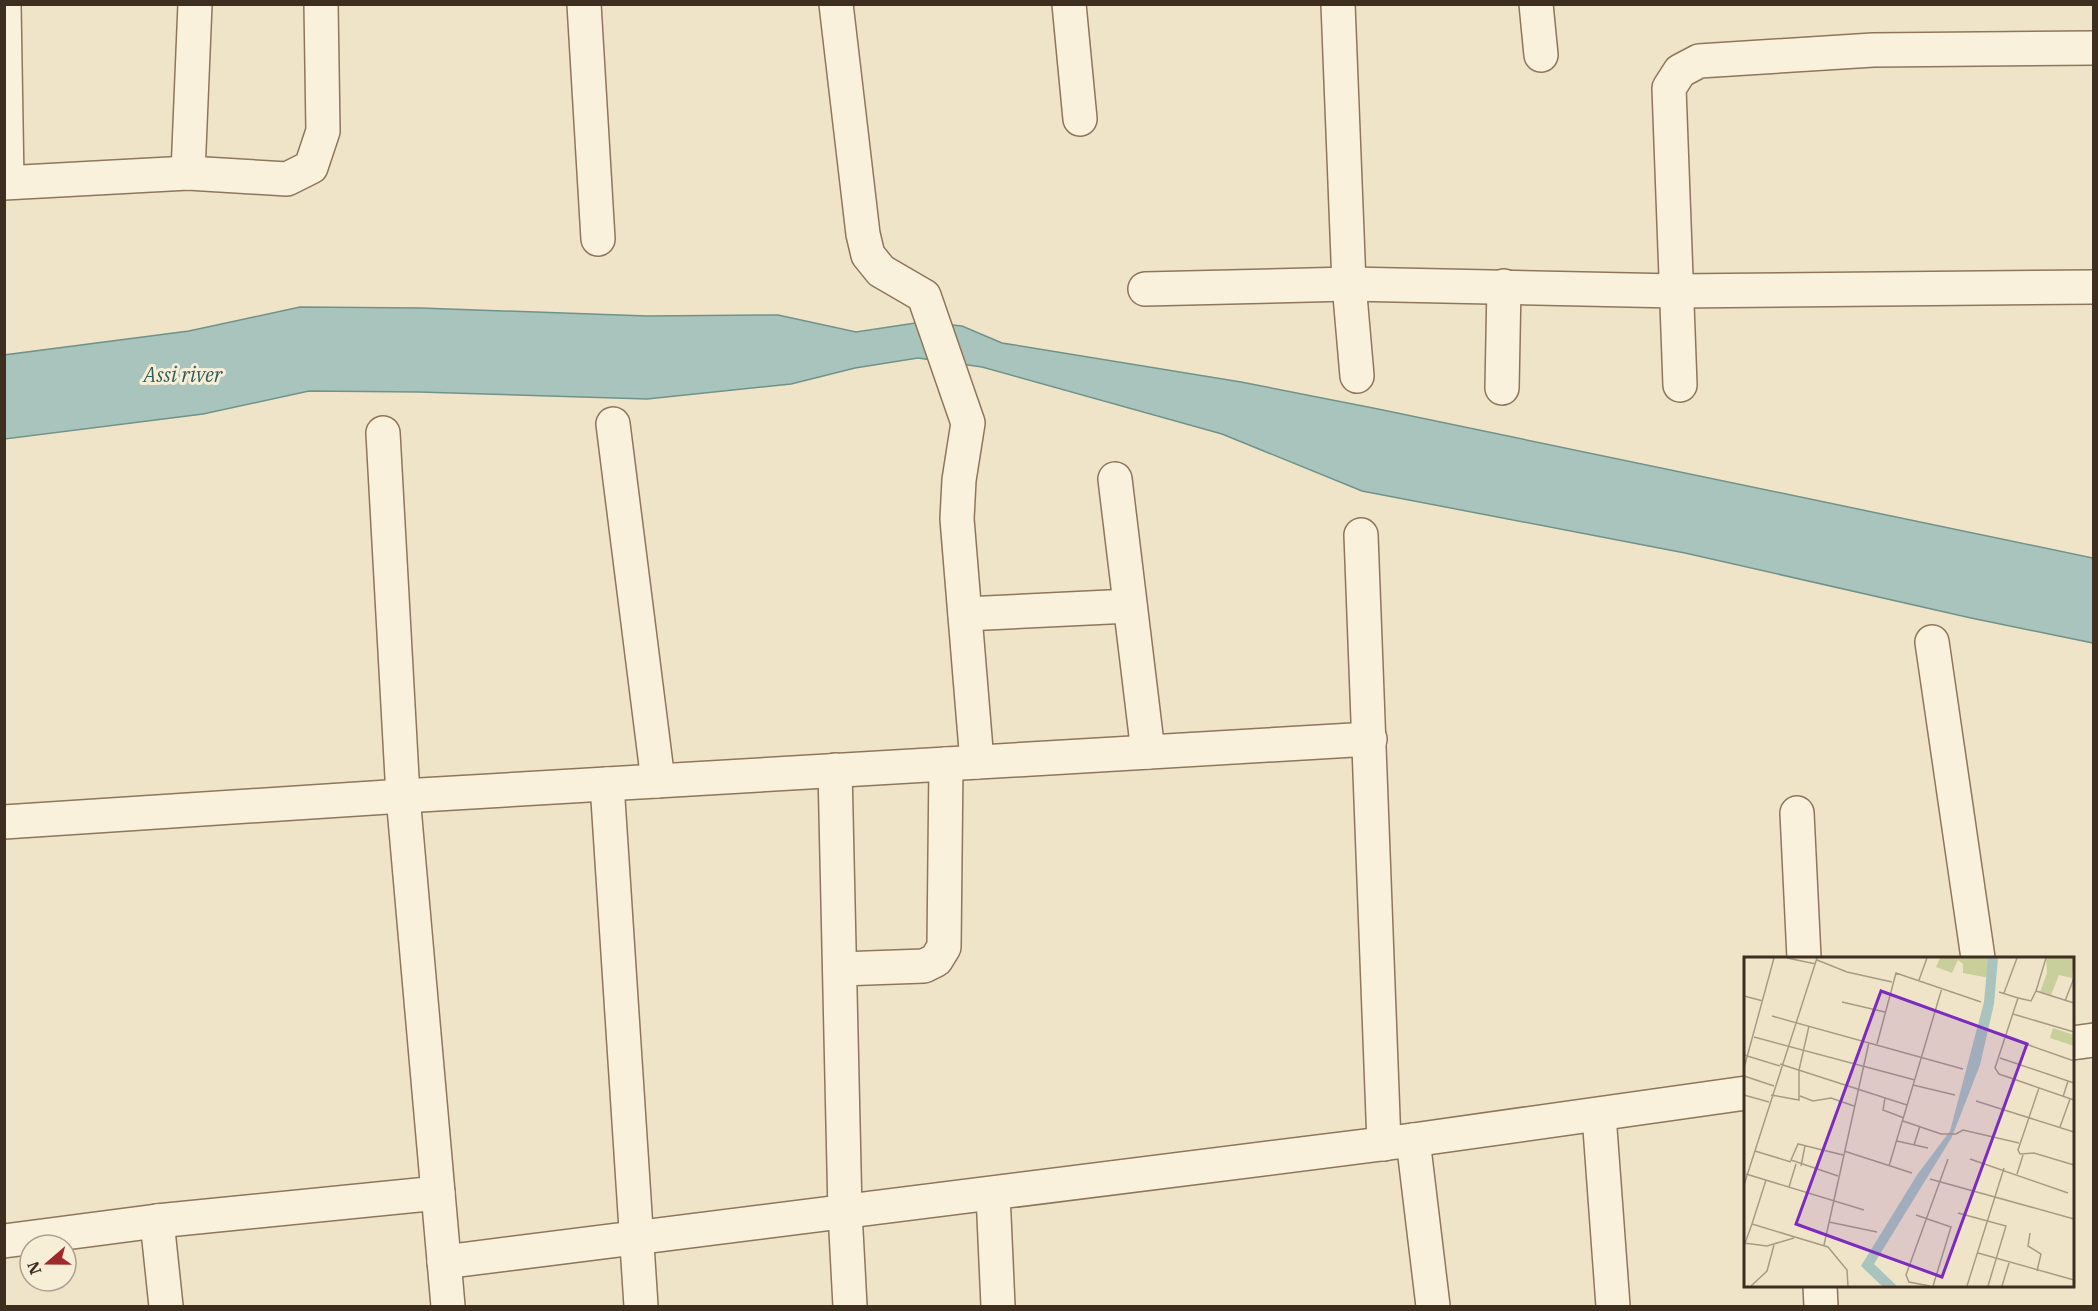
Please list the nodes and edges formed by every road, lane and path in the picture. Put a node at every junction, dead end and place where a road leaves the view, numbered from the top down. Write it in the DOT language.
graph roads {
  1 [pos="195,4"];
  2 [pos="321,4"];
  3 [pos="584,4"];
  4 [pos="836,4"];
  5 [pos="1069,4"];
  6 [pos="1338,4"];
  7 [pos="1536,4"];
  8 [pos="4,5"];
  9 [pos="2094,48"];
  10 [pos="1540,55"];
  11 [pos="1080,119"];
  12 [pos="188,173"];
  13 [pos="6,182"];
  14 [pos="598,238"];
  15 [pos="1349,284"];
  16 [pos="1504,286"];
  17 [pos="2094,287"];
  18 [pos="1145,289"];
  19 [pos="1676,291"];
  20 [pos="1357,376"];
  21 [pos="1680,385"];
  22 [pos="1502,387"];
  23 [pos="613,424"];
  24 [pos="382,433"];
  25 [pos="1114,479"];
  26 [pos="1361,535"];
  27 [pos="1130,606"];
  28 [pos="965,614"];
  29 [pos="1932,642"];
  30 [pos="1370,739"];
  31 [pos="1148,752"];
  32 [pos="962,763"];
  33 [pos="835,770"];
  34 [pos="658,781"];
  35 [pos="607,784"];
  36 [pos="403,796"];
  37 [pos="1797,813"];
  38 [pos="4,822"];
  39 [pos="1804,957"];
  40 [pos="1978,957"];
  41 [pos="840,969"];
  42 [pos="2094,1040"];
  43 [pos="2074,1043"];
  44 [pos="1744,1093"];
  45 [pos="1599,1115"];
  46 [pos="1399,1142"];
  47 [pos="438,1192"];
  48 [pos="993,1194"];
  49 [pos="845,1212"];
  50 [pos="157,1221"];
  51 [pos="637,1237"];
  52 [pos="4,1241"];
  53 [pos="444,1262"];
  54 [pos="1820,1287"];
  55 [pos="166,1306"];
  56 [pos="447,1306"];
  57 [pos="641,1306"];
  58 [pos="850,1306"];
  59 [pos="998,1306"];
  60 [pos="1433,1306"];
  61 [pos="1613,1306"];
  62 [pos="1821,1306"];
  1 -- 12 [label="street"];
  2 -- 12 [label="street"];
  3 -- 14 [label="street"];
  4 -- 28 [label="street"];
  5 -- 11 [label="street"];
  6 -- 15 [label="street"];
  7 -- 10 [label="street"];
  8 -- 13 [label="street"];
  9 -- 19 [label="street"];
  12 -- 13 [label="street"];
  15 -- 16 [label="street"];
  15 -- 18 [label="street"];
  15 -- 20 [label="street"];
  16 -- 19 [label="street"];
  16 -- 22 [label="street"];
  17 -- 19 [label="street"];
  19 -- 21 [label="street"];
  23 -- 34 [label="street"];
  24 -- 36 [label="street"];
  25 -- 27 [label="street"];
  26 -- 30 [label="street"];
  27 -- 28 [label="street"];
  27 -- 31 [label="street"];
  28 -- 32 [label="street"];
  29 -- 40 [label="street"];
  30 -- 31 [label="street"];
  30 -- 46 [label="street"];
  31 -- 32 [label="street"];
  32 -- 33 [label="street"];
  32 -- 41 [label="street"];
  33 -- 34 [label="street"];
  33 -- 41 [label="street"];
  34 -- 35 [label="street"];
  35 -- 36 [label="street"];
  35 -- 51 [label="street"];
  36 -- 38 [label="street"];
  36 -- 47 [label="street"];
  37 -- 39 [label="street"];
  41 -- 49 [label="street"];
  42 -- 43 [label="street"];
  44 -- 45 [label="street"];
  45 -- 46 [label="street"];
  45 -- 61 [label="street"];
  46 -- 48 [label="street"];
  46 -- 60 [label="street"];
  47 -- 50 [label="street"];
  47 -- 53 [label="street"];
  48 -- 49 [label="street"];
  48 -- 59 [label="street"];
  49 -- 51 [label="street"];
  49 -- 58 [label="street"];
  50 -- 52 [label="street"];
  50 -- 55 [label="street"];
  51 -- 53 [label="street"];
  51 -- 57 [label="street"];
  53 -- 56 [label="street"];
  54 -- 62 [label="street"];
}
